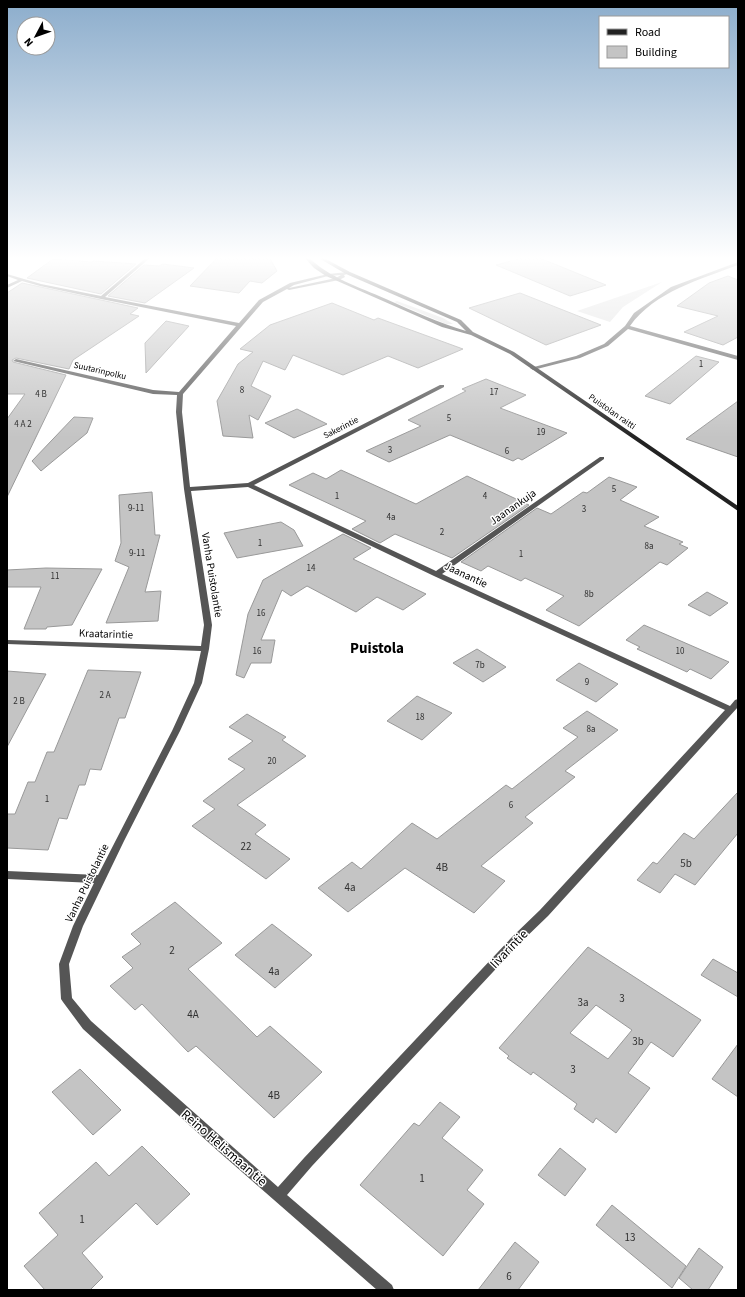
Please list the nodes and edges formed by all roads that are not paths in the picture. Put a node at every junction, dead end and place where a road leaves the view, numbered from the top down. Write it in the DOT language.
graph roads {
  1 [pos="201,318"];
  2 [pos="246,318"];
  3 [pos="425,318"];
  4 [pos="451,318"];
  5 [pos="634,318"];
  6 [pos="239,325"];
  7 [pos="627,327"];
  8 [pos="474,334"];
  9 [pos="738,358"];
  10 [pos="16,360"];
  11 [pos="534,368"];
  12 [pos="442,386"];
  13 [pos="180,394"];
  14 [pos="602,458"];
  15 [pos="249,485"];
  16 [pos="187,489"];
  17 [pos="738,509"];
  18 [pos="437,574"];
  19 [pos="7,642"];
  20 [pos="205,649"];
  21 [pos="734,705"];
  22 [pos="7,875"];
  23 [pos="101,879"];
  24 [pos="68,999"];
  25 [pos="278,1196"];
  26 [pos="387,1290"];
  1 -- 6 [label="street"];
  2 -- 6 [label="street"];
  3 -- 8 [label="main road, Puistolan raitti"];
  4 -- 8 [label="main road, Puistolan raitti"];
  5 -- 7 [label="street"];
  6 -- 13 [label="street"];
  7 -- 9 [label="street"];
  7 -- 11 [label="street"];
  8 -- 11 [label="main road, Puistolan raitti"];
  10 -- 13 [label="street, Suutarinpolku"];
  11 -- 17 [label="main road, Puistolan raitti"];
  12 -- 15 [label="street, Sakerintie"];
  13 -- 16 [label="street, Vanha Puistolantie"];
  14 -- 18 [label="street, Jaanankuja"];
  15 -- 16 [label="street, Jaanantie"];
  15 -- 18 [label="street, Jaanantie"];
  16 -- 20 [label="street, Vanha Puistolantie"];
  18 -- 21 [label="street, Jaanantie"];
  19 -- 20 [label="street, Kraatarintie"];
  20 -- 23 [label="street, Vanha Puistolantie"];
  21 -- 25 [label="street, Iivarintie"];
  22 -- 23 [label="street"];
  23 -- 24 [label="street, Vanha Puistolantie"];
  24 -- 25 [label="street, Reino Helismaan tie"];
  25 -- 26 [label="street, Reino Helismaan tie"];
}
